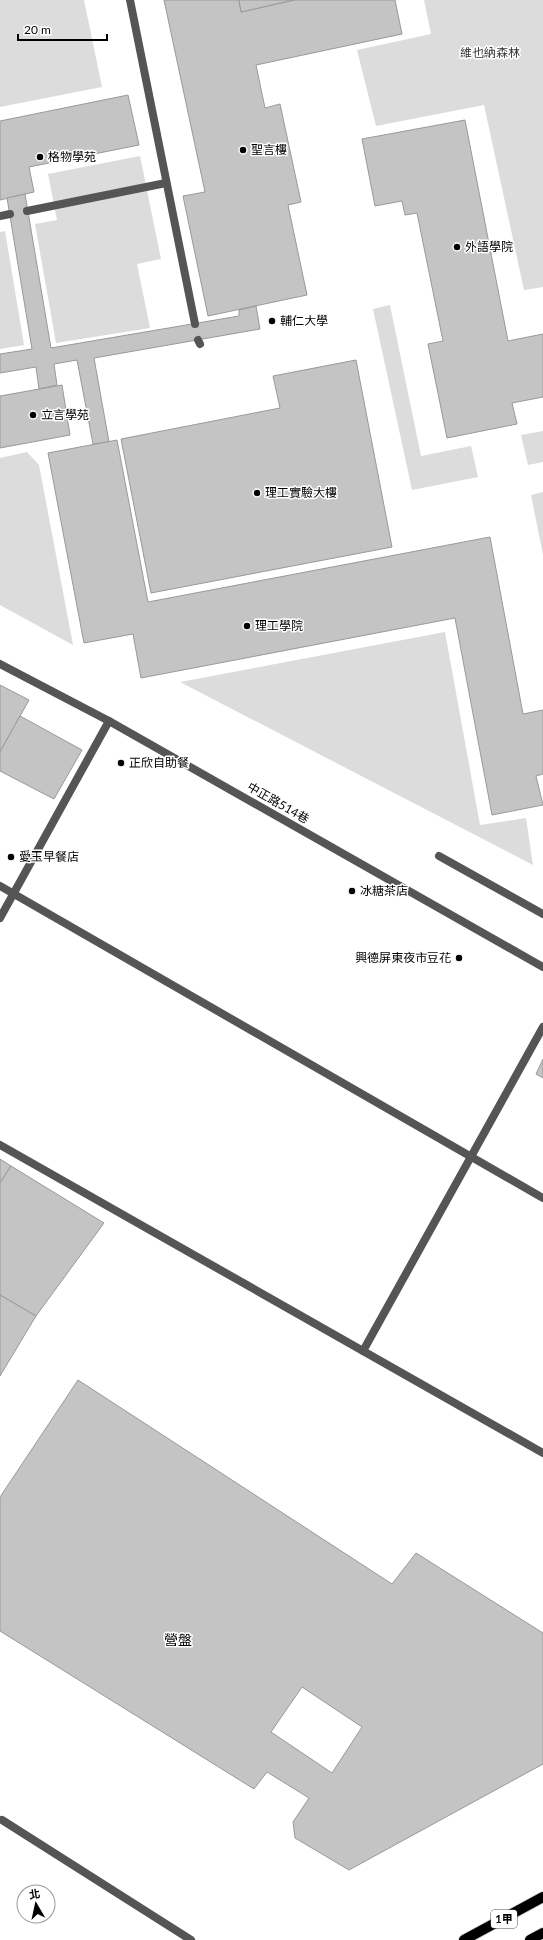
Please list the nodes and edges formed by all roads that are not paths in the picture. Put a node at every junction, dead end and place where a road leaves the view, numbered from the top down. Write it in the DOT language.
graph roads {
  1 [pos="130,0"];
  2 [pos="166,183"];
  3 [pos="27,210"];
  4 [pos="10,214"];
  5 [pos="0,216"];
  6 [pos="196,324"];
  7 [pos="0,664"];
  8 [pos="109,721"];
  9 [pos="439,856"];
  10 [pos="0,886"];
  11 [pos="14,894"];
  12 [pos="543,914"];
  13 [pos="0,918"];
  14 [pos="543,967"];
  15 [pos="543,1027"];
  16 [pos="0,1145"];
  17 [pos="471,1157"];
  18 [pos="543,1198"];
  19 [pos="363,1350"];
  20 [pos="543,1453"];
  21 [pos="2,1820"];
  22 [pos="543,1897"];
  23 [pos="543,1933"];
  24 [pos="191,1940"];
  25 [pos="464,1940"];
  26 [pos="530,1940"];
  1 -- 2 [label="street"];
  2 -- 3 [label="street"];
  2 -- 6 [label="street"];
  4 -- 5 [label="street"];
  7 -- 8 [label="street, 中正路514巷"];
  8 -- 11 [label="street"];
  8 -- 14 [label="street, 中正路514巷"];
  9 -- 12 [label="street"];
  10 -- 11 [label="street"];
  11 -- 13 [label="street"];
  11 -- 17 [label="street"];
  15 -- 17 [label="street"];
  16 -- 19 [label="street"];
  17 -- 18 [label="street"];
  17 -- 19 [label="street"];
  19 -- 20 [label="street"];
  21 -- 24 [label="street"];
  22 -- 25 [label="main road, 1甲"];
  23 -- 26 [label="main road, 1甲"];
}
